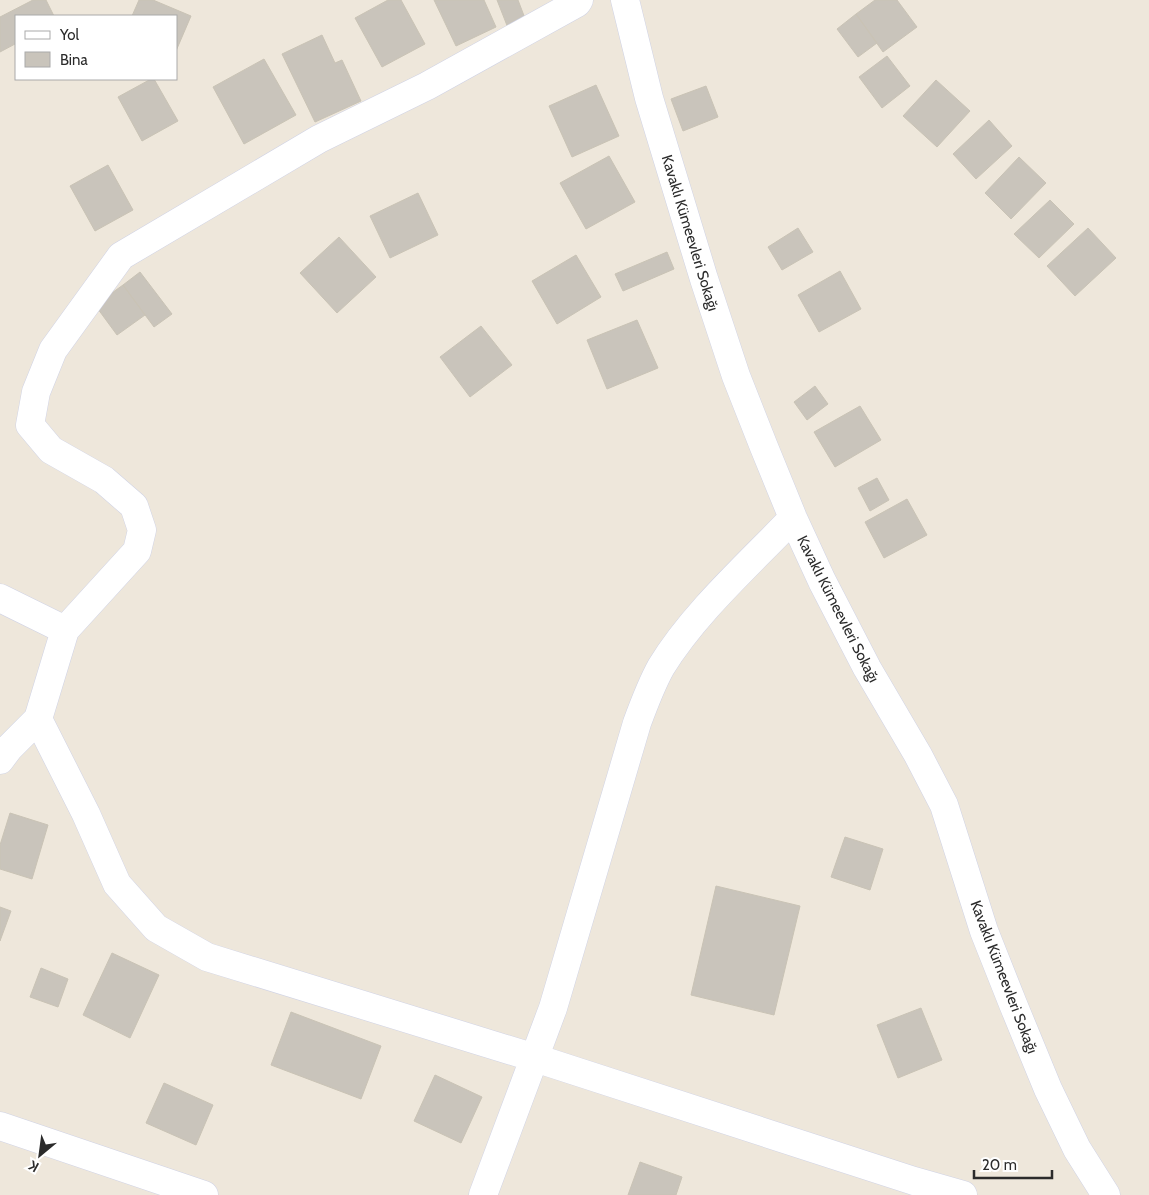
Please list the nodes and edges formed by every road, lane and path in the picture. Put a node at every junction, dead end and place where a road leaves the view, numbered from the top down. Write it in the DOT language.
graph roads {
  1 [pos="579,0"];
  2 [pos="625,0"];
  3 [pos="793,518"];
  4 [pos="0,598"];
  5 [pos="65,630"];
  6 [pos="38,719"];
  7 [pos="0,760"];
  8 [pos="535,1058"];
  9 [pos="0,1126"];
  10 [pos="204,1195"];
  11 [pos="483,1195"];
  12 [pos="963,1195"];
  13 [pos="1106,1195"];
  1 -- 5 [label="street"];
  2 -- 3 [label="street, Kavaklı Kümeevleri Sokağı"];
  3 -- 8 [label="street"];
  3 -- 13 [label="street, Kavaklı Kümeevleri Sokağı"];
  4 -- 5 [label="street"];
  5 -- 6 [label="street"];
  6 -- 7 [label="street"];
  6 -- 8 [label="street"];
  8 -- 11 [label="street"];
  8 -- 12 [label="street"];
  9 -- 10 [label="street"];
}
